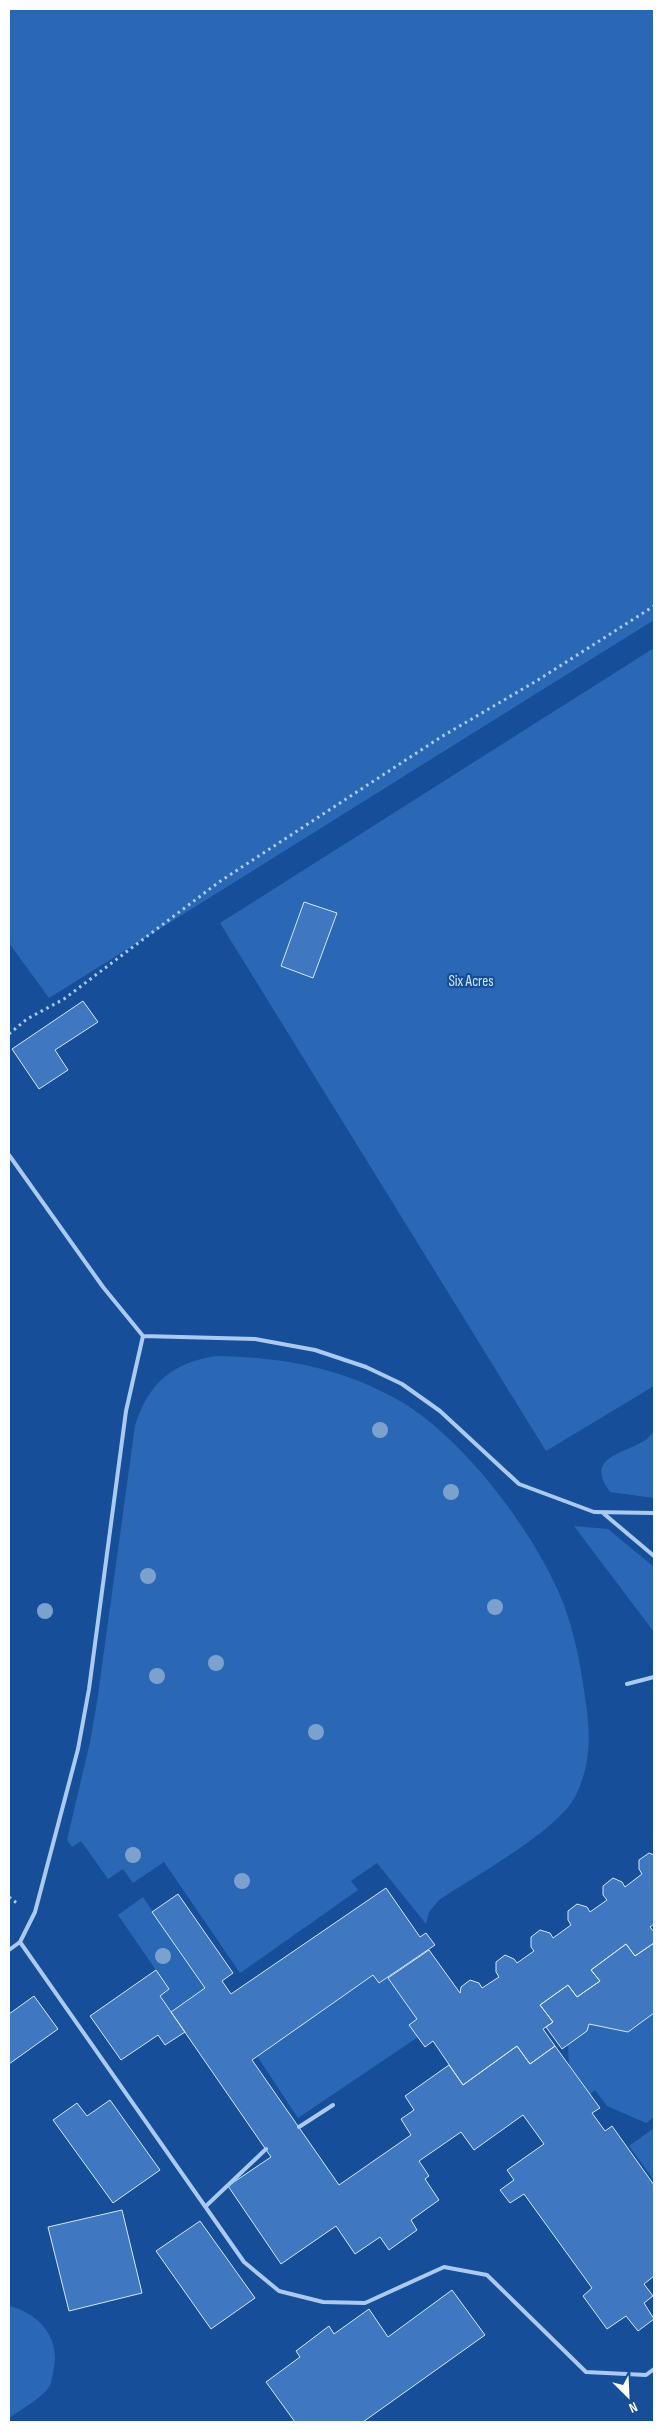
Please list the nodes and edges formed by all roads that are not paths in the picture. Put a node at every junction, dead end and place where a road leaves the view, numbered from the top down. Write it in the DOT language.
graph roads {
  1 [pos="9,1155"];
  2 [pos="143,1336"];
  3 [pos="654,1512"];
  4 [pos="603,1513"];
  5 [pos="654,1556"];
  6 [pos="654,1677"];
  7 [pos="627,1684"];
  8 [pos="20,1942"];
  9 [pos="9,1950"];
  10 [pos="333,2105"];
  11 [pos="299,2127"];
  12 [pos="266,2149"];
  13 [pos="206,2206"];
  14 [pos="654,2369"];
  1 -- 2 [label="lane"];
  2 -- 4 [label="lane"];
  2 -- 8 [label="lane"];
  3 -- 4 [label="lane"];
  4 -- 5 [label="lane"];
  6 -- 7 [label="lane"];
  8 -- 9 [label="lane"];
  8 -- 13 [label="lane"];
  10 -- 11 [label="lane"];
  12 -- 13 [label="lane"];
  13 -- 14 [label="lane"];
}
